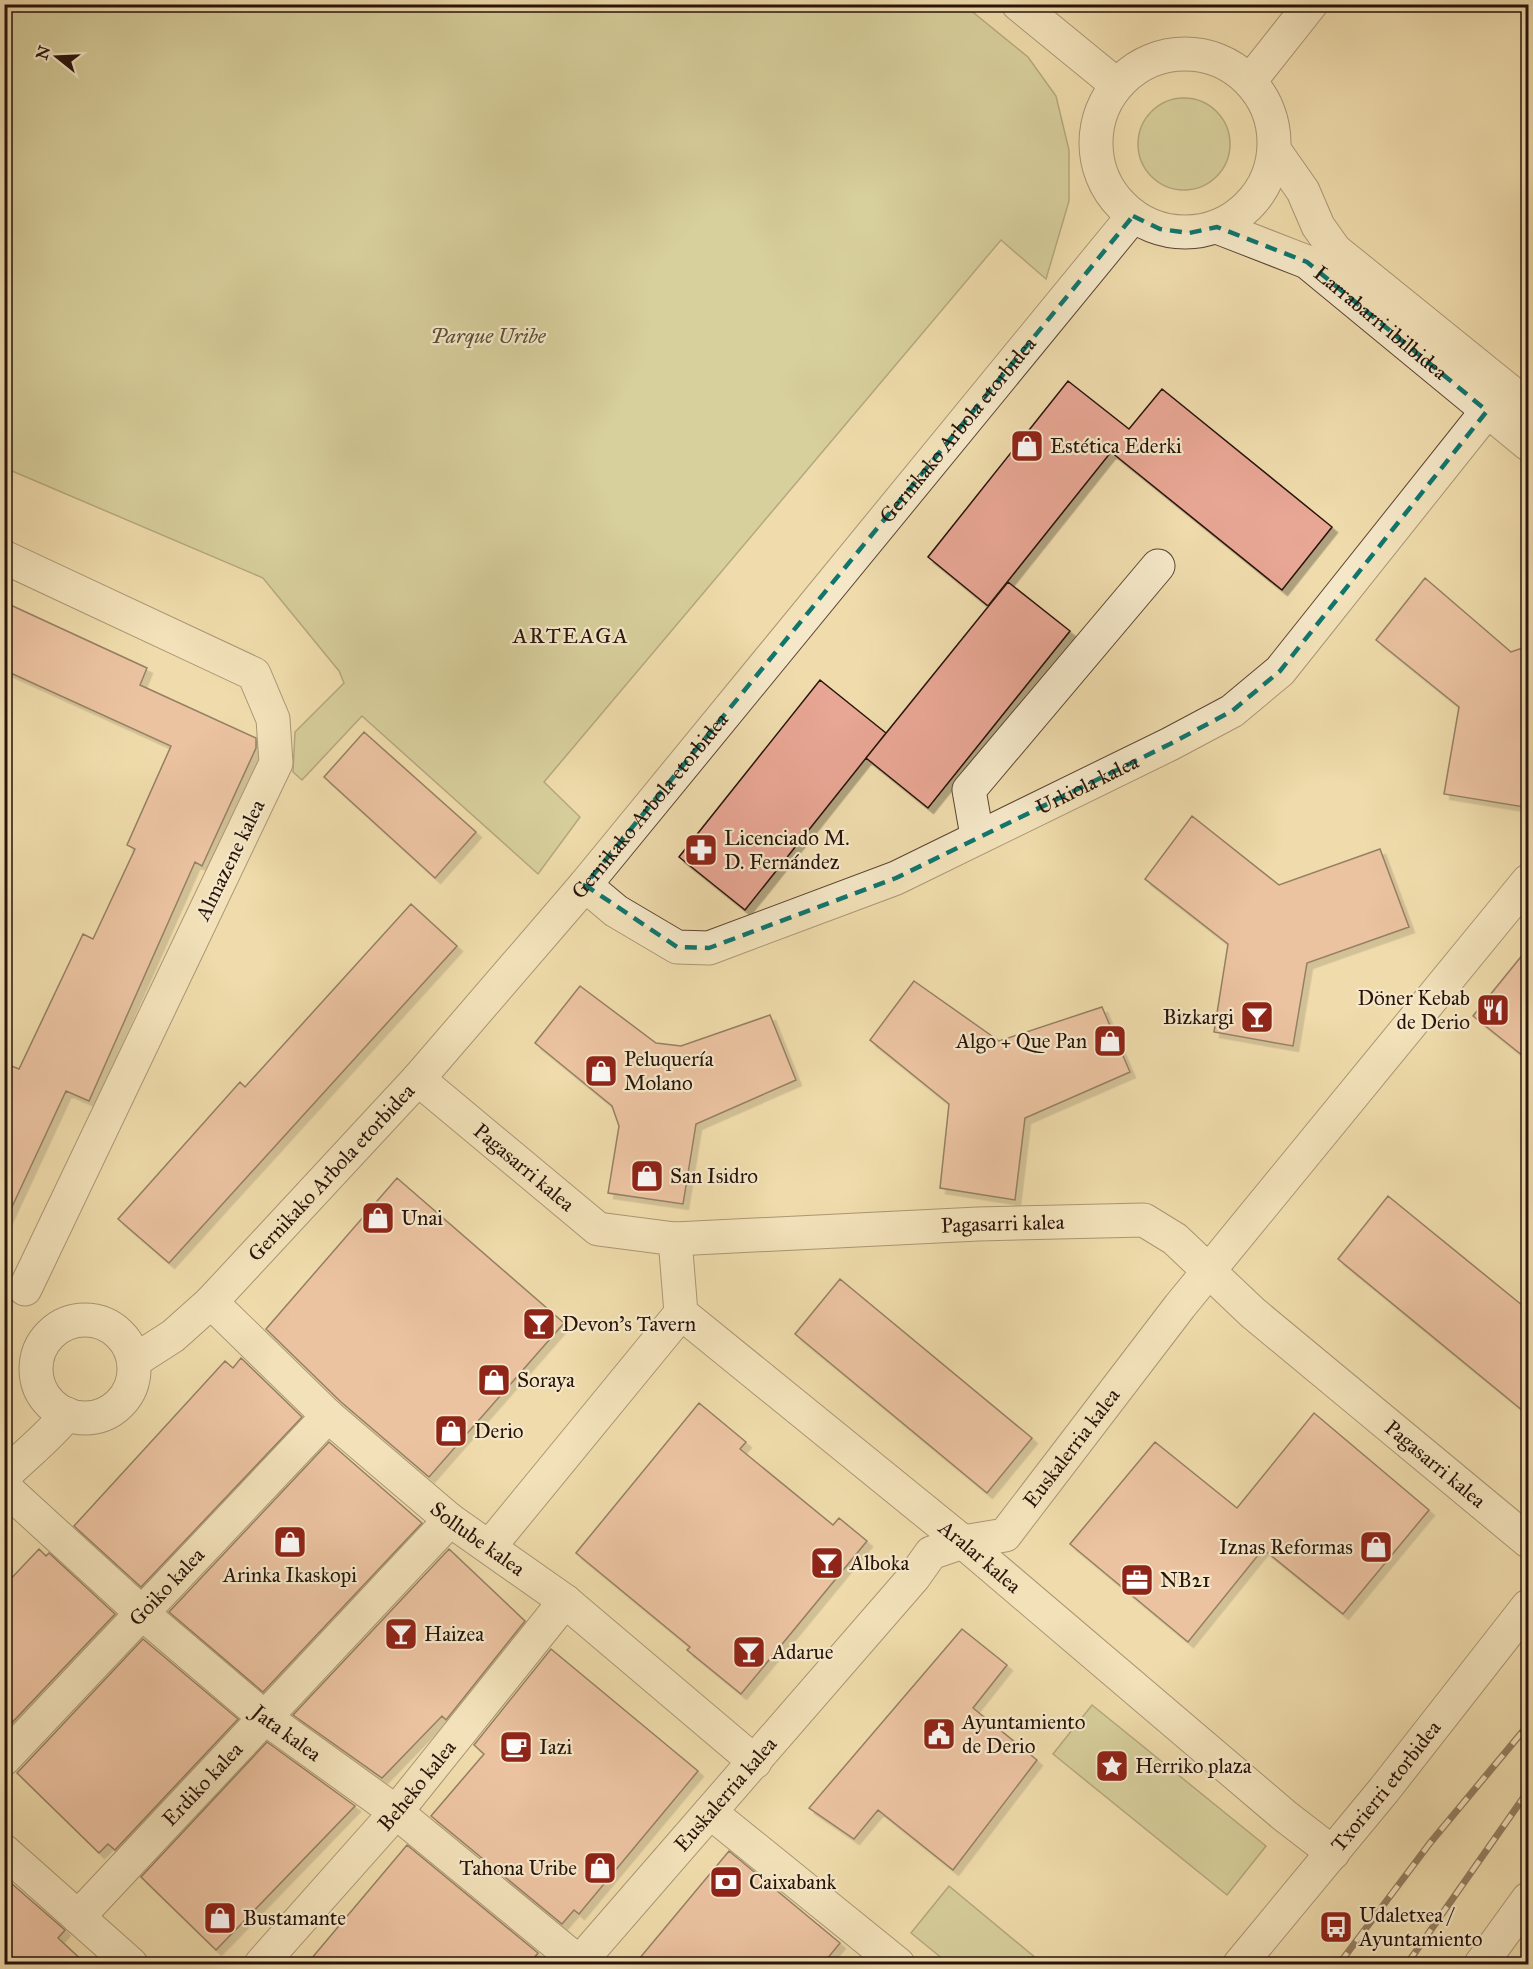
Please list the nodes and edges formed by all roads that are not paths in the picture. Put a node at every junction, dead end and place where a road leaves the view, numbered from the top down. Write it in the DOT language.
graph roads {
  1 [pos="1018,4"];
  2 [pos="1311,4"];
  3 [pos="1250,81"];
  4 [pos="1117,85"];
  5 [pos="1275,151"];
  6 [pos="1133,216"];
  7 [pos="1217,227"];
  8 [pos="1528,406"];
  9 [pos="1487,411"];
  10 [pos="1528,444"];
  11 [pos="4,557"];
  12 [pos="1158,566"];
  13 [pos="977,836"];
  14 [pos="1528,880"];
  15 [pos="585,885"];
  16 [pos="418,1079"];
  17 [pos="675,1239"];
  18 [pos="1209,1271"];
  19 [pos="15,1284"];
  20 [pos="211,1302"];
  21 [pos="681,1312"];
  22 [pos="59,1327"];
  23 [pos="134,1361"];
  24 [pos="67,1414"];
  25 [pos="328,1416"];
  26 [pos="4,1476"];
  27 [pos="4,1486"];
  28 [pos="450,1520"];
  29 [pos="1528,1541"];
  30 [pos="963,1542"];
  31 [pos="490,1546"];
  32 [pos="566,1601"];
  33 [pos="1528,1606"];
  34 [pos="143,1614"];
  35 [pos="264,1717"];
  36 [pos="4,1759"];
  37 [pos="755,1762"];
  38 [pos="396,1812"];
  39 [pos="710,1812"];
  40 [pos="4,1851"];
  41 [pos="1333,1853"];
  42 [pos="1528,1899"];
  43 [pos="78,1917"];
  44 [pos="579,1964"];
  45 [pos="130,1965"];
  46 [pos="261,1965"];
  47 [pos="898,1965"];
  48 [pos="1240,1965"];
  49 [pos="1481,1965"];
  1 -- 4 [label="street"];
  2 -- 3 [label="street"];
  3 -- 4 [label="street"];
  3 -- 5 [label="street"];
  4 -- 6 [label="street"];
  5 -- 7 [label="street"];
  5 -- 8 [label="street, Larrabarri ibilbidea"];
  6 -- 7 [label="street"];
  6 -- 15 [label="street, Gernikako Arbola etorbidea"];
  7 -- 9 [label="street, Larrabarri ibilbidea"];
  9 -- 10 [label="street, Larrabarri ibilbidea"];
  9 -- 13 [label="street, Urkiola kalea"];
  11 -- 19 [label="street, Almazene kalea"];
  12 -- 13 [label="street"];
  13 -- 15 [label="street, Urkiola kalea"];
  14 -- 18 [label="street, Euskalerria kalea"];
  15 -- 16 [label="street, Gernikako Arbola etorbidea"];
  16 -- 17 [label="street, Pagasarri kalea"];
  16 -- 20 [label="street, Gernikako Arbola etorbidea"];
  17 -- 18 [label="street, Pagasarri kalea"];
  17 -- 21 [label="street"];
  18 -- 29 [label="street, Pagasarri kalea"];
  18 -- 30 [label="street, Euskalerria kalea"];
  19 -- 22 [label="street"];
  20 -- 23 [label="street, Gernikako Arbola etorbidea"];
  20 -- 25 [label="street, Sollube kalea"];
  21 -- 30 [label="street, Aralar kalea"];
  21 -- 31 [label="street"];
  22 -- 23 [label="street"];
  22 -- 24 [label="street"];
  23 -- 24 [label="street"];
  24 -- 26 [label="street"];
  25 -- 28 [label="street, Sollube kalea"];
  25 -- 34 [label="street, Goiko kalea"];
  27 -- 34 [label="street, Jata kalea"];
  28 -- 31 [label="street, Sollube kalea"];
  28 -- 35 [label="street, Erdiko kalea"];
  30 -- 37 [label="street, Euskalerria kalea"];
  30 -- 41 [label="street, Aralar kalea"];
  31 -- 32 [label="street, Sollube kalea"];
  32 -- 37 [label="street, Sollube kalea"];
  32 -- 38 [label="street, Beheko kalea"];
  33 -- 41 [label="street, Txorierri etorbidea"];
  34 -- 35 [label="street, Jata kalea"];
  34 -- 36 [label="street, Goiko kalea"];
  35 -- 38 [label="street, Jata kalea"];
  35 -- 43 [label="street, Erdiko kalea"];
  37 -- 39 [label="street, Euskalerria kalea"];
  38 -- 44 [label="street, Jata kalea"];
  38 -- 46 [label="street, Beheko kalea"];
  39 -- 44 [label="street, Euskalerria kalea"];
  39 -- 47 [label="street"];
  40 -- 43 [label="street"];
  41 -- 48 [label="street, Txorierri etorbidea"];
  42 -- 49 [label="street"];
  43 -- 45 [label="street"];
}
